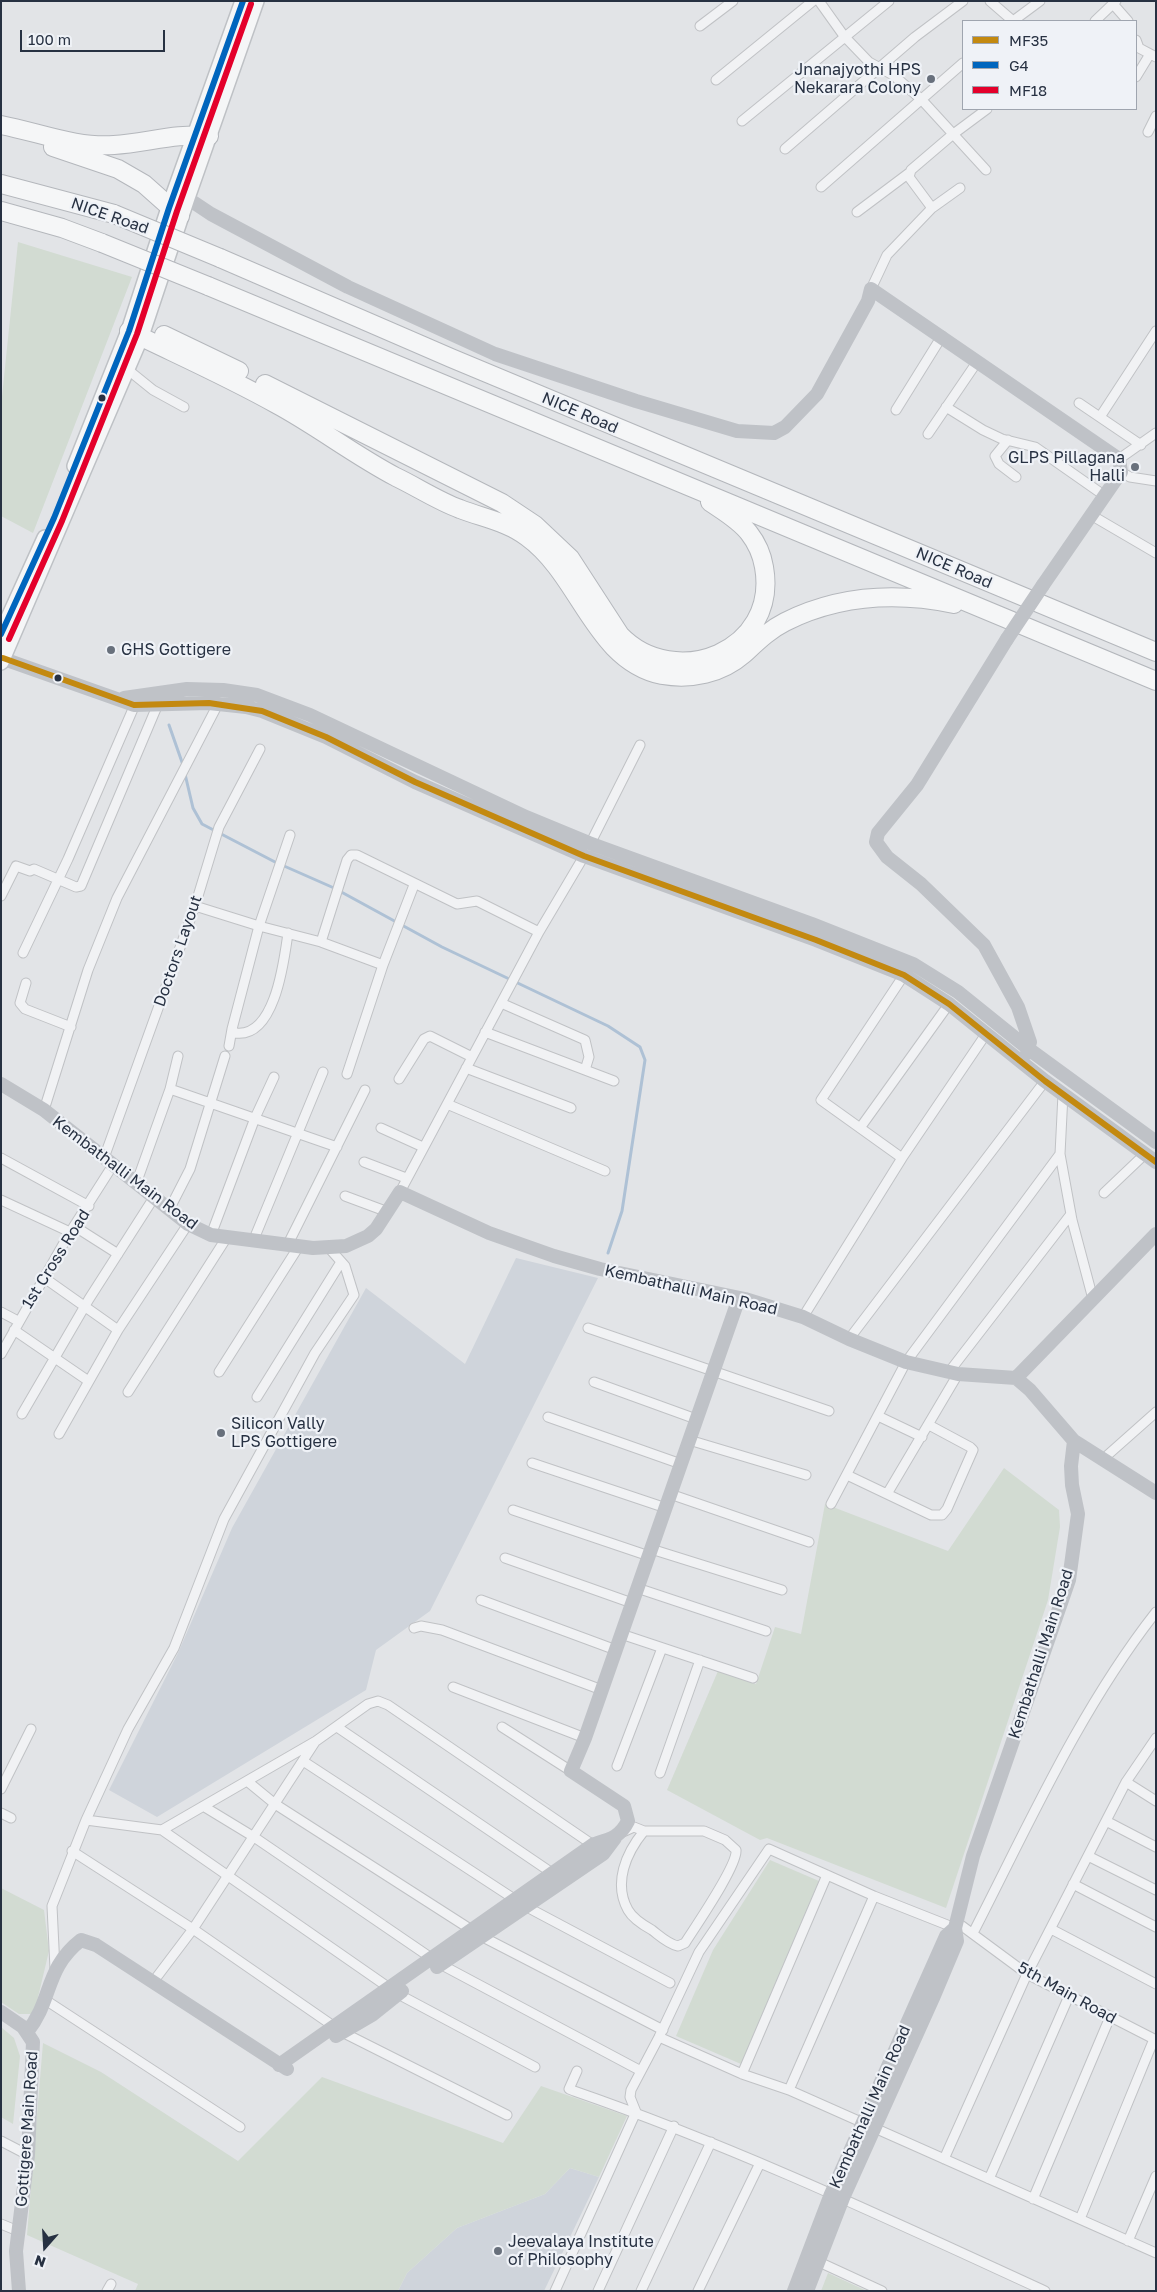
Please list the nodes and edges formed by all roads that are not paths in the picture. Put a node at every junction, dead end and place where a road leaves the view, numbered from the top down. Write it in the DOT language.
graph roads {
  1 [pos="243,1"];
  2 [pos="256,1"];
  3 [pos="733,1"];
  4 [pos="819,1"];
  5 [pos="889,1"];
  6 [pos="963,1"];
  7 [pos="990,1"];
  8 [pos="1040,1"];
  9 [pos="810,2"];
  10 [pos="1114,3"];
  11 [pos="1012,20"];
  12 [pos="1014,20"];
  13 [pos="1097,20"];
  14 [pos="1127,20"];
  15 [pos="700,26"];
  16 [pos="844,36"];
  17 [pos="1137,43"];
  18 [pos="1153,55"];
  19 [pos="962,64"];
  20 [pos="878,68"];
  21 [pos="1137,76"];
  22 [pos="716,80"];
  23 [pos="921,99"];
  24 [pos="986,110"];
  25 [pos="1156,116"];
  26 [pos="742,121"];
  27 [pos="1,125"];
  28 [pos="1148,132"];
  29 [pos="1,134"];
  30 [pos="202,135"];
  31 [pos="952,135"];
  32 [pos="785,149"];
  33 [pos="986,170"];
  34 [pos="909,173"];
  35 [pos="1,184"];
  36 [pos="820,187"];
  37 [pos="960,188"];
  38 [pos="187,198"];
  39 [pos="932,208"];
  40 [pos="1,211"];
  41 [pos="175,212"];
  42 [pos="857,212"];
  43 [pos="871,289"];
  44 [pos="137,328"];
  45 [pos="1156,331"];
  46 [pos="942,336"];
  47 [pos="976,362"];
  48 [pos="127,369"];
  49 [pos="1079,402"];
  50 [pos="184,407"];
  51 [pos="946,407"];
  52 [pos="896,410"];
  53 [pos="1100,417"];
  54 [pos="1156,433"];
  55 [pos="928,434"];
  56 [pos="1008,440"];
  57 [pos="1141,445"];
  58 [pos="1120,466"];
  59 [pos="1016,477"];
  60 [pos="1156,481"];
  61 [pos="690,487"];
  62 [pos="1105,496"];
  63 [pos="1091,515"];
  64 [pos="1156,553"];
  65 [pos="992,612"];
  66 [pos="1,635"];
  67 [pos="1156,652"];
  68 [pos="2,659"];
  69 [pos="1156,681"];
  70 [pos="137,700"];
  71 [pos="158,704"];
  72 [pos="218,704"];
  73 [pos="640,745"];
  74 [pos="260,749"];
  75 [pos="290,835"];
  76 [pos="589,843"];
  77 [pos="584,856"];
  78 [pos="58,880"];
  79 [pos="414,885"];
  80 [pos="1,896"];
  81 [pos="195,906"];
  82 [pos="259,926"];
  83 [pos="539,932"];
  84 [pos="288,934"];
  85 [pos="321,942"];
  86 [pos="23,953"];
  87 [pos="383,964"];
  88 [pos="904,975"];
  89 [pos="26,983"];
  90 [pos="501,1002"];
  91 [pos="949,1004"];
  92 [pos="71,1027"];
  93 [pos="232,1029"];
  94 [pos="485,1032"];
  95 [pos="986,1034"];
  96 [pos="229,1046"];
  97 [pos="1030,1050"];
  98 [pos="178,1056"];
  99 [pos="225,1056"];
  100 [pos="472,1057"];
  101 [pos="1020,1062"];
  102 [pos="466,1068"];
  103 [pos="585,1070"];
  104 [pos="323,1072"];
  105 [pos="347,1074"];
  106 [pos="274,1077"];
  107 [pos="399,1079"];
  108 [pos="614,1081"];
  109 [pos="1045,1081"];
  110 [pos="1,1084"];
  111 [pos="170,1089"];
  112 [pos="365,1090"];
  113 [pos="1062,1094"];
  114 [pos="211,1104"];
  115 [pos="447,1104"];
  116 [pos="571,1108"];
  117 [pos="44,1110"];
  118 [pos="254,1118"];
  119 [pos="381,1128"];
  120 [pos="860,1128"];
  121 [pos="299,1134"];
  122 [pos="1156,1142"];
  123 [pos="337,1147"];
  124 [pos="423,1148"];
  125 [pos="1060,1154"];
  126 [pos="1,1158"];
  127 [pos="902,1158"];
  128 [pos="1150,1158"];
  129 [pos="108,1161"];
  130 [pos="364,1162"];
  131 [pos="606,1171"];
  132 [pos="406,1178"];
  133 [pos="136,1184"];
  134 [pos="400,1192"];
  135 [pos="1104,1193"];
  136 [pos="345,1196"];
  137 [pos="153,1199"];
  138 [pos="1,1200"];
  139 [pos="89,1206"];
  140 [pos="168,1210"];
  141 [pos="388,1212"];
  142 [pos="1071,1214"];
  143 [pos="188,1224"];
  144 [pos="72,1229"];
  145 [pos="1156,1234"];
  146 [pos="211,1235"];
  147 [pos="227,1237"];
  148 [pos="254,1239"];
  149 [pos="294,1245"];
  150 [pos="329,1248"];
  151 [pos="118,1254"];
  152 [pos="342,1262"];
  153 [pos="44,1277"];
  154 [pos="739,1298"];
  155 [pos="1093,1299"];
  156 [pos="85,1306"];
  157 [pos="1,1312"];
  158 [pos="803,1316"];
  159 [pos="16,1325"];
  160 [pos="588,1328"];
  161 [pos="118,1330"];
  162 [pos="849,1339"];
  163 [pos="1,1354"];
  164 [pos="55,1358"];
  165 [pos="906,1362"];
  166 [pos="219,1372"];
  167 [pos="713,1372"];
  168 [pos="954,1373"];
  169 [pos="1016,1378"];
  170 [pos="88,1380"];
  171 [pos="594,1382"];
  172 [pos="128,1392"];
  173 [pos="258,1397"];
  174 [pos="829,1411"];
  175 [pos="1156,1412"];
  176 [pos="22,1414"];
  177 [pos="878,1416"];
  178 [pos="548,1417"];
  179 [pos="696,1419"];
  180 [pos="929,1425"];
  181 [pos="59,1434"];
  182 [pos="922,1437"];
  183 [pos="689,1440"];
  184 [pos="1074,1441"];
  185 [pos="1102,1460"];
  186 [pos="532,1463"];
  187 [pos="681,1464"];
  188 [pos="806,1475"];
  189 [pos="846,1475"];
  190 [pos="1156,1493"];
  191 [pos="670,1494"];
  192 [pos="887,1494"];
  193 [pos="831,1504"];
  194 [pos="666,1508"];
  195 [pos="513,1510"];
  196 [pos="809,1542"];
  197 [pos="650,1552"];
  198 [pos="505,1558"];
  199 [pos="637,1588"];
  200 [pos="782,1590"];
  201 [pos="482,1600"];
  202 [pos="632,1603"];
  203 [pos="1156,1612"];
  204 [pos="414,1628"];
  205 [pos="766,1631"];
  206 [pos="621,1634"];
  207 [pos="662,1648"];
  208 [pos="616,1650"];
  209 [pos="700,1660"];
  210 [pos="753,1678"];
  211 [pos="453,1687"];
  212 [pos="602,1690"];
  213 [pos="336,1727"];
  214 [pos="502,1727"];
  215 [pos="31,1729"];
  216 [pos="585,1738"];
  217 [pos="1156,1738"];
  218 [pos="316,1741"];
  219 [pos="303,1761"];
  220 [pos="617,1766"];
  221 [pos="571,1771"];
  222 [pos="660,1773"];
  223 [pos="248,1781"];
  224 [pos="1126,1782"];
  225 [pos="1,1789"];
  226 [pos="1156,1801"];
  227 [pos="275,1804"];
  228 [pos="203,1806"];
  229 [pos="1,1813"];
  230 [pos="11,1818"];
  231 [pos="86,1820"];
  232 [pos="1106,1821"];
  233 [pos="162,1830"];
  234 [pos="644,1831"];
  235 [pos="619,1835"];
  236 [pos="254,1837"];
  237 [pos="1156,1847"];
  238 [pos="599,1849"];
  239 [pos="72,1851"];
  240 [pos="1088,1856"];
  241 [pos="228,1875"];
  242 [pos="827,1875"];
  243 [pos="558,1877"];
  244 [pos="1073,1884"];
  245 [pos="1156,1890"];
  246 [pos="874,1896"];
  247 [pos="520,1903"];
  248 [pos="956,1925"];
  249 [pos="1156,1927"];
  250 [pos="193,1929"];
  251 [pos="1050,1929"];
  252 [pos="477,1933"];
  253 [pos="973,1933"];
  254 [pos="685,1943"];
  255 [pos="699,1952"];
  256 [pos="436,1962"];
  257 [pos="55,1969"];
  258 [pos="1027,1974"];
  259 [pos="153,1982"];
  260 [pos="670,1983"];
  261 [pos="1156,1984"];
  262 [pos="394,1991"];
  263 [pos="1069,1996"];
  264 [pos="44,1999"];
  265 [pos="1,2012"];
  266 [pos="1110,2017"];
  267 [pos="338,2030"];
  268 [pos="27,2032"];
  269 [pos="661,2033"];
  270 [pos="1155,2039"];
  271 [pos="535,2067"];
  272 [pos="578,2071"];
  273 [pos="641,2071"];
  274 [pos="742,2074"];
  275 [pos="789,2090"];
  276 [pos="636,2112"];
  277 [pos="507,2115"];
  278 [pos="862,2122"];
  279 [pos="674,2126"];
  280 [pos="240,2127"];
  281 [pos="875,2128"];
  282 [pos="1,2141"];
  283 [pos="711,2142"];
  284 [pos="28,2154"];
  285 [pos="944,2159"];
  286 [pos="760,2163"];
  287 [pos="1156,2176"];
  288 [pos="989,2179"];
  289 [pos="837,2196"];
  290 [pos="1033,2199"];
  291 [pos="1080,2219"];
  292 [pos="1,2224"];
  293 [pos="18,2232"];
  294 [pos="1128,2240"];
  295 [pos="1156,2253"];
  296 [pos="819,2262"];
  297 [pos="19,2291"];
  298 [pos="555,2291"];
  299 [pos="598,2291"];
  300 [pos="641,2291"];
  301 [pos="698,2291"];
  302 [pos="794,2291"];
  303 [pos="807,2291"];
  304 [pos="882,2291"];
  305 [pos="1045,2291"];
  1 -- 30 [label="main road"];
  2 -- 30 [label="main road"];
  3 -- 15 [label="street"];
  4 -- 16 [label="street"];
  5 -- 16 [label="street"];
  6 -- 20 [label="street"];
  7 -- 11 [label="street"];
  8 -- 12 [label="street"];
  9 -- 22 [label="street"];
  10 -- 13 [label="street"];
  10 -- 14 [label="street"];
  16 -- 20 [label="street"];
  16 -- 26 [label="street"];
  17 -- 18 [label="street"];
  18 -- 21 [label="street"];
  19 -- 23 [label="street"];
  20 -- 23 [label="street"];
  20 -- 32 [label="street"];
  23 -- 31 [label="street"];
  23 -- 36 [label="street"];
  24 -- 31 [label="street"];
  25 -- 28 [label="street"];
  27 -- 30 [label="highway"];
  29 -- 41 [label="highway"];
  30 -- 38 [label="main road"];
  30 -- 41 [label="main road"];
  31 -- 33 [label="street"];
  31 -- 34 [label="street"];
  34 -- 39 [label="street"];
  34 -- 42 [label="street"];
  35 -- 67 [label="highway, NICE Road, bridge"];
  37 -- 39 [label="street"];
  38 -- 41 [label="main road"];
  38 -- 43 [label="street"];
  39 -- 43 [label="street"];
  40 -- 61 [label="highway, NICE Road, bridge"];
  41 -- 44 [label="main road"];
  43 -- 46 [label="street"];
  44 -- 48 [label="main road"];
  44 -- 61 [label="highway"];
  44 -- 65 [label="highway"];
  44 -- 66 [label="main road"];
  45 -- 53 [label="street"];
  46 -- 47 [label="street"];
  46 -- 52 [label="street"];
  47 -- 51 [label="street"];
  47 -- 58 [label="street"];
  48 -- 50 [label="street"];
  48 -- 68 [label="main road"];
  49 -- 53 [label="street"];
  51 -- 55 [label="street"];
  51 -- 56 [label="street"];
  53 -- 57 [label="street"];
  54 -- 57 [label="street"];
  56 -- 59 [label="street"];
  56 -- 62 [label="street"];
  57 -- 58 [label="street"];
  58 -- 60 [label="street"];
  58 -- 62 [label="street"];
  61 -- 65 [label="highway, NICE Road"];
  62 -- 63 [label="street"];
  63 -- 64 [label="street"];
  63 -- 97 [label="street, bridge"];
  65 -- 69 [label="highway, NICE Road"];
  68 -- 70 [label="street"];
  70 -- 71 [label="street"];
  70 -- 76 [label="street"];
  70 -- 78 [label="street"];
  71 -- 72 [label="street"];
  71 -- 78 [label="street"];
  72 -- 77 [label="street"];
  72 -- 92 [label="street"];
  73 -- 76 [label="street"];
  74 -- 81 [label="street, Doctors Layout"];
  75 -- 82 [label="street"];
  76 -- 77 [label="street"];
  76 -- 97 [label="street"];
  77 -- 83 [label="street"];
  77 -- 88 [label="street"];
  78 -- 80 [label="street"];
  78 -- 86 [label="street"];
  79 -- 83 [label="street"];
  79 -- 85 [label="street"];
  79 -- 87 [label="street"];
  81 -- 82 [label="street"];
  81 -- 129 [label="street, Doctors Layout"];
  82 -- 84 [label="street"];
  82 -- 93 [label="street"];
  83 -- 90 [label="street"];
  84 -- 85 [label="street"];
  84 -- 93 [label="street"];
  85 -- 87 [label="street"];
  87 -- 105 [label="street"];
  88 -- 91 [label="street"];
  88 -- 120 [label="street"];
  89 -- 92 [label="street"];
  90 -- 94 [label="street"];
  90 -- 103 [label="street"];
  91 -- 95 [label="street"];
  91 -- 120 [label="street"];
  92 -- 117 [label="street"];
  93 -- 96 [label="street"];
  94 -- 100 [label="street"];
  94 -- 103 [label="street"];
  95 -- 101 [label="street"];
  95 -- 127 [label="street"];
  97 -- 101 [label="street"];
  97 -- 122 [label="street"];
  98 -- 111 [label="street"];
  99 -- 114 [label="street"];
  100 -- 102 [label="street"];
  100 -- 107 [label="street"];
  101 -- 109 [label="street"];
  102 -- 115 [label="street"];
  102 -- 116 [label="street"];
  103 -- 108 [label="street"];
  104 -- 121 [label="street"];
  106 -- 118 [label="street"];
  109 -- 113 [label="street"];
  109 -- 162 [label="street"];
  110 -- 117 [label="street, Kembathalli Main Road"];
  111 -- 114 [label="street"];
  111 -- 133 [label="street"];
  112 -- 123 [label="street"];
  113 -- 125 [label="street"];
  113 -- 128 [label="street"];
  114 -- 118 [label="street"];
  114 -- 140 [label="street"];
  115 -- 124 [label="street"];
  115 -- 131 [label="street"];
  117 -- 129 [label="street, Kembathalli Main Road"];
  118 -- 121 [label="street"];
  118 -- 146 [label="street"];
  119 -- 124 [label="street"];
  120 -- 127 [label="street"];
  121 -- 123 [label="street"];
  121 -- 148 [label="street"];
  123 -- 149 [label="street"];
  124 -- 132 [label="street"];
  125 -- 142 [label="street"];
  125 -- 165 [label="street"];
  126 -- 139 [label="street"];
  127 -- 158 [label="street"];
  128 -- 135 [label="street"];
  129 -- 133 [label="street, Kembathalli Main Road"];
  129 -- 139 [label="street, 1st Cross Road"];
  130 -- 132 [label="street"];
  132 -- 134 [label="street"];
  133 -- 137 [label="street, Kembathalli Main Road"];
  134 -- 141 [label="street, Kembathalli Main Road"];
  134 -- 154 [label="street, Kembathalli Main Road"];
  136 -- 141 [label="street"];
  137 -- 140 [label="street, Kembathalli Main Road"];
  137 -- 151 [label="street"];
  138 -- 144 [label="street"];
  139 -- 144 [label="street, 1st Cross Road"];
  140 -- 143 [label="street, Kembathalli Main Road"];
  141 -- 150 [label="street, Kembathalli Main Road"];
  142 -- 155 [label="street"];
  142 -- 168 [label="street"];
  143 -- 146 [label="street, Kembathalli Main Road"];
  143 -- 161 [label="street"];
  144 -- 151 [label="street"];
  144 -- 153 [label="street, 1st Cross Road"];
  145 -- 155 [label="street"];
  146 -- 147 [label="street, Kembathalli Main Road"];
  147 -- 148 [label="street, Kembathalli Main Road"];
  147 -- 172 [label="street"];
  148 -- 149 [label="street, Kembathalli Main Road"];
  149 -- 150 [label="street, Kembathalli Main Road"];
  149 -- 166 [label="street"];
  150 -- 152 [label="street"];
  151 -- 156 [label="street"];
  152 -- 173 [label="street"];
  152 -- 231 [label="street"];
  153 -- 156 [label="street"];
  153 -- 159 [label="street, 1st Cross Road"];
  154 -- 158 [label="street, Kembathalli Main Road"];
  154 -- 167 [label="street"];
  155 -- 169 [label="street"];
  156 -- 161 [label="street"];
  156 -- 164 [label="street"];
  157 -- 159 [label="street"];
  158 -- 162 [label="street, Kembathalli Main Road"];
  159 -- 163 [label="street, 1st Cross Road"];
  159 -- 164 [label="street"];
  160 -- 167 [label="street"];
  161 -- 170 [label="street"];
  162 -- 165 [label="street, Kembathalli Main Road"];
  164 -- 170 [label="street"];
  164 -- 176 [label="street"];
  165 -- 168 [label="street, Kembathalli Main Road"];
  165 -- 177 [label="street"];
  167 -- 174 [label="street"];
  167 -- 179 [label="street"];
  168 -- 169 [label="street, Kembathalli Main Road"];
  168 -- 180 [label="street"];
  169 -- 184 [label="street"];
  170 -- 181 [label="street"];
  171 -- 179 [label="street"];
  175 -- 185 [label="street"];
  177 -- 182 [label="street"];
  177 -- 189 [label="street"];
  178 -- 187 [label="street"];
  179 -- 183 [label="street"];
  180 -- 182 [label="street"];
  180 -- 192 [label="street"];
  182 -- 192 [label="street"];
  183 -- 187 [label="street"];
  183 -- 188 [label="street"];
  184 -- 185 [label="street"];
  184 -- 248 [label="street, Kembathalli Main Road"];
  185 -- 190 [label="street"];
  186 -- 194 [label="street"];
  187 -- 191 [label="street"];
  189 -- 192 [label="street"];
  189 -- 193 [label="street"];
  191 -- 194 [label="street"];
  191 -- 196 [label="street"];
  194 -- 197 [label="street"];
  195 -- 197 [label="street"];
  197 -- 199 [label="street"];
  197 -- 200 [label="street"];
  198 -- 202 [label="street"];
  199 -- 202 [label="street"];
  199 -- 205 [label="street"];
  201 -- 208 [label="street"];
  202 -- 206 [label="street"];
  203 -- 253 [label="street"];
  204 -- 212 [label="street"];
  206 -- 207 [label="street"];
  206 -- 208 [label="street"];
  207 -- 209 [label="street"];
  207 -- 220 [label="street"];
  208 -- 212 [label="street"];
  209 -- 210 [label="street"];
  209 -- 222 [label="street"];
  211 -- 216 [label="street"];
  212 -- 216 [label="street"];
  213 -- 218 [label="street"];
  213 -- 238 [label="street"];
  213 -- 243 [label="street"];
  214 -- 221 [label="street"];
  215 -- 225 [label="street"];
  216 -- 221 [label="street"];
  217 -- 224 [label="street"];
  218 -- 219 [label="street"];
  218 -- 223 [label="street"];
  219 -- 227 [label="street"];
  219 -- 247 [label="street"];
  221 -- 235 [label="street"];
  223 -- 227 [label="street"];
  223 -- 228 [label="street"];
  224 -- 226 [label="street"];
  224 -- 232 [label="street"];
  227 -- 236 [label="street"];
  227 -- 252 [label="street"];
  228 -- 233 [label="street"];
  228 -- 236 [label="street"];
  229 -- 230 [label="street"];
  231 -- 233 [label="street"];
  231 -- 239 [label="street"];
  232 -- 237 [label="street"];
  232 -- 240 [label="street"];
  233 -- 241 [label="street"];
  234 -- 235 [label="street"];
  234 -- 254 [label="street"];
  234 -- 254 [label="street"];
  235 -- 238 [label="street"];
  236 -- 241 [label="street"];
  236 -- 256 [label="street"];
  238 -- 243 [label="street"];
  239 -- 250 [label="street"];
  239 -- 257 [label="street"];
  240 -- 244 [label="street"];
  240 -- 245 [label="street"];
  241 -- 250 [label="street"];
  241 -- 262 [label="street"];
  242 -- 246 [label="street, 5th Main Road"];
  242 -- 255 [label="street, 5th Main Road"];
  242 -- 274 [label="street"];
  243 -- 247 [label="street"];
  244 -- 249 [label="street"];
  244 -- 251 [label="street"];
  246 -- 248 [label="street, 5th Main Road"];
  246 -- 275 [label="street"];
  247 -- 252 [label="street"];
  247 -- 260 [label="street"];
  248 -- 253 [label="street, 5th Main Road"];
  248 -- 278 [label="street, Kembathalli Main Road"];
  248 -- 281 [label="street, Kembathalli Main Road"];
  250 -- 259 [label="street"];
  250 -- 267 [label="street"];
  251 -- 258 [label="street"];
  251 -- 261 [label="street"];
  252 -- 256 [label="street"];
  252 -- 269 [label="street"];
  253 -- 258 [label="street, 5th Main Road"];
  254 -- 255 [label="street"];
  255 -- 269 [label="street"];
  256 -- 262 [label="street"];
  256 -- 273 [label="street"];
  257 -- 259 [label="street"];
  257 -- 264 [label="street"];
  258 -- 263 [label="street, 5th Main Road"];
  258 -- 285 [label="street"];
  259 -- 267 [label="street"];
  262 -- 267 [label="street"];
  262 -- 271 [label="street"];
  263 -- 266 [label="street, 5th Main Road"];
  263 -- 288 [label="street"];
  264 -- 268 [label="street"];
  264 -- 280 [label="street"];
  265 -- 268 [label="street, Gottigere Main Road"];
  266 -- 270 [label="street, 5th Main Road"];
  266 -- 290 [label="street"];
  267 -- 277 [label="street"];
  268 -- 284 [label="street, Gottigere Main Road"];
  269 -- 273 [label="street"];
  269 -- 274 [label="street"];
  270 -- 291 [label="street"];
  272 -- 276 [label="street"];
  273 -- 276 [label="street"];
  274 -- 275 [label="street"];
  275 -- 278 [label="street"];
  276 -- 279 [label="street"];
  276 -- 298 [label="street"];
  278 -- 281 [label="street"];
  278 -- 289 [label="street, Kembathalli Main Road"];
  279 -- 283 [label="street"];
  279 -- 299 [label="street"];
  281 -- 285 [label="street"];
  281 -- 289 [label="street, Kembathalli Main Road"];
  282 -- 284 [label="street"];
  283 -- 286 [label="street"];
  283 -- 300 [label="street"];
  284 -- 293 [label="street, Gottigere Main Road"];
  285 -- 288 [label="street"];
  286 -- 289 [label="street"];
  286 -- 301 [label="street"];
  287 -- 294 [label="street"];
  288 -- 290 [label="street"];
  289 -- 296 [label="street, Kembathalli Main Road"];
  289 -- 302 [label="street, Kembathalli Main Road"];
  289 -- 305 [label="street"];
  290 -- 291 [label="street"];
  291 -- 294 [label="street"];
  292 -- 293 [label="street"];
  293 -- 297 [label="street, Gottigere Main Road"];
  294 -- 295 [label="street"];
  296 -- 303 [label="street, Kembathalli Main Road"];
  296 -- 304 [label="street"];
}
